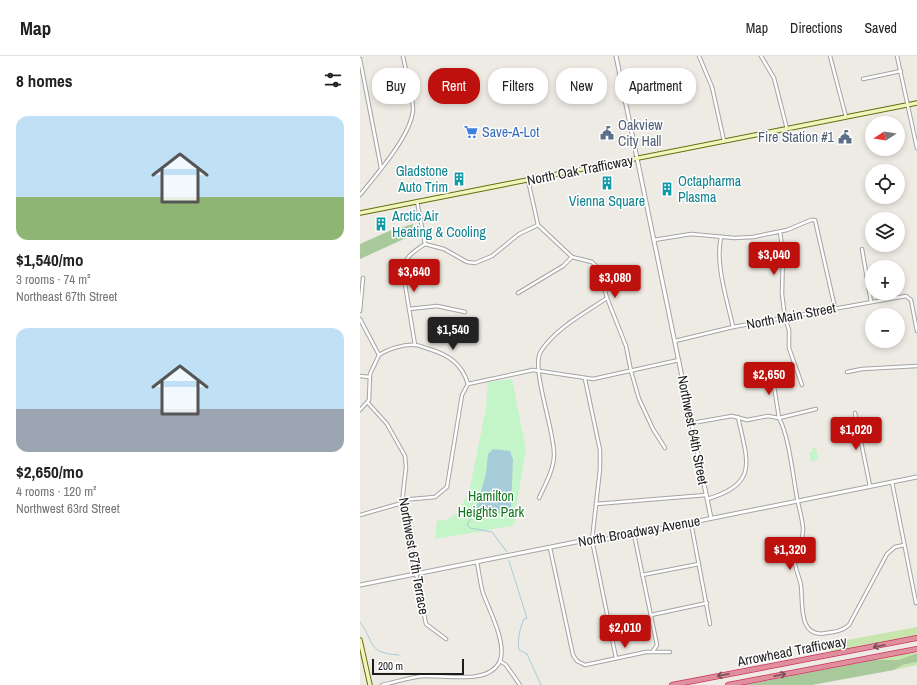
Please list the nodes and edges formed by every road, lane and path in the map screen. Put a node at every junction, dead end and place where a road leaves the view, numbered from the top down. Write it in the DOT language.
graph roads {
  1 [pos="402,56"];
  2 [pos="616,56"];
  3 [pos="699,56"];
  4 [pos="761,56"];
  5 [pos="830,56"];
  6 [pos="898,56"];
  7 [pos="360,59"];
  8 [pos="901,71"];
  9 [pos="863,79"];
  10 [pos="917,103"];
  11 [pos="908,105"];
  12 [pos="846,117"];
  13 [pos="787,129"];
  14 [pos="724,142"];
  15 [pos="917,148"];
  16 [pos="638,159"];
  17 [pos="382,168"];
  18 [pos="528,180"];
  19 [pos="360,195"];
  20 [pos="417,201"];
  21 [pos="360,212"];
  22 [pos="538,225"];
  23 [pos="780,232"];
  24 [pos="721,236"];
  25 [pos="654,240"];
  26 [pos="424,244"];
  27 [pos="862,249"];
  28 [pos="572,257"];
  29 [pos="363,278"];
  30 [pos="518,293"];
  31 [pos="607,298"];
  32 [pos="871,302"];
  33 [pos="835,308"];
  34 [pos="409,309"];
  35 [pos="360,311"];
  36 [pos="465,312"];
  37 [pos="784,318"];
  38 [pos="360,319"];
  39 [pos="733,327"];
  40 [pos="917,331"];
  41 [pos="675,341"];
  42 [pos="414,345"];
  43 [pos="379,355"];
  44 [pos="679,360"];
  45 [pos="917,366"];
  46 [pos="538,371"];
  47 [pos="630,371"];
  48 [pos="847,372"];
  49 [pos="772,373"];
  50 [pos="360,376"];
  51 [pos="370,377"];
  52 [pos="585,379"];
  53 [pos="468,384"];
  54 [pos="802,385"];
  55 [pos="368,403"];
  56 [pos="816,409"];
  57 [pos="360,410"];
  58 [pos="855,413"];
  59 [pos="738,416"];
  60 [pos="779,418"];
  61 [pos="692,423"];
  62 [pos="665,448"];
  63 [pos="917,477"];
  64 [pos="892,482"];
  65 [pos="870,486"];
  66 [pos="706,495"];
  67 [pos="539,498"];
  68 [pos="707,499"];
  69 [pos="402,501"];
  70 [pos="798,501"];
  71 [pos="596,504"];
  72 [pos="360,515"];
  73 [pos="711,518"];
  74 [pos="690,522"];
  75 [pos="634,534"];
  76 [pos="592,540"];
  77 [pos="904,545"];
  78 [pos="550,548"];
  79 [pos="477,562"];
  80 [pos="699,564"];
  81 [pos="417,574"];
  82 [pos="642,575"];
  83 [pos="360,585"];
  84 [pos="707,603"];
  85 [pos="912,603"];
  86 [pos="917,603"];
  87 [pos="651,615"];
  88 [pos="710,624"];
  89 [pos="917,638"];
  90 [pos="446,639"];
  91 [pos="360,640"];
  92 [pos="917,649"];
  93 [pos="652,652"];
  94 [pos="670,652"];
  95 [pos="616,658"];
  96 [pos="500,661"];
  97 [pos="370,685"];
  98 [pos="382,685"];
  99 [pos="520,685"];
  100 [pos="672,685"];
  101 [pos="728,685"];
  1 -- 17 [label="street"];
  2 -- 16 [label="street, Northwest 64th Street"];
  3 -- 14 [label="street"];
  4 -- 13 [label="street"];
  5 -- 12 [label="street"];
  6 -- 8 [label="street"];
  7 -- 17 [label="street"];
  8 -- 9 [label="street"];
  8 -- 11 [label="street"];
  10 -- 11 [label="main road, North Oak Trafficway"];
  11 -- 12 [label="main road, North Oak Trafficway"];
  11 -- 15 [label="street"];
  12 -- 13 [label="main road, North Oak Trafficway"];
  13 -- 14 [label="main road, North Oak Trafficway"];
  14 -- 16 [label="main road, North Oak Trafficway"];
  16 -- 18 [label="main road, North Oak Trafficway"];
  16 -- 25 [label="street, Northwest 64th Street"];
  17 -- 19 [label="street"];
  18 -- 20 [label="main road, North Oak Trafficway"];
  18 -- 22 [label="street"];
  20 -- 21 [label="main road, North Oak Trafficway"];
  20 -- 26 [label="street"];
  22 -- 26 [label="street"];
  22 -- 28 [label="street"];
  23 -- 24 [label="street"];
  23 -- 33 [label="street"];
  23 -- 37 [label="street"];
  24 -- 25 [label="street"];
  24 -- 39 [label="street"];
  25 -- 41 [label="street, Northwest 64th Street"];
  26 -- 34 [label="street"];
  27 -- 32 [label="street"];
  28 -- 30 [label="street"];
  28 -- 31 [label="street"];
  29 -- 35 [label="street"];
  31 -- 46 [label="street"];
  31 -- 47 [label="street"];
  32 -- 33 [label="street, North Main Street"];
  32 -- 40 [label="street, North Main Street"];
  33 -- 37 [label="street, North Main Street"];
  34 -- 36 [label="street"];
  34 -- 42 [label="street"];
  37 -- 39 [label="street, North Main Street"];
  37 -- 54 [label="street"];
  38 -- 43 [label="street"];
  39 -- 41 [label="street, North Main Street"];
  41 -- 44 [label="street, Northwest 64th Street"];
  42 -- 43 [label="street"];
  42 -- 53 [label="street"];
  43 -- 51 [label="street"];
  44 -- 47 [label="street"];
  44 -- 61 [label="street, Northwest 64th Street"];
  45 -- 48 [label="street"];
  46 -- 52 [label="street"];
  46 -- 53 [label="street"];
  46 -- 67 [label="street"];
  47 -- 52 [label="street"];
  47 -- 62 [label="street"];
  49 -- 60 [label="street"];
  50 -- 51 [label="street"];
  51 -- 55 [label="street"];
  52 -- 71 [label="street"];
  53 -- 69 [label="street"];
  55 -- 57 [label="street"];
  55 -- 69 [label="street, Northwest 67th Terrace"];
  56 -- 60 [label="street"];
  58 -- 65 [label="street"];
  59 -- 60 [label="street"];
  59 -- 61 [label="street"];
  59 -- 68 [label="street"];
  60 -- 70 [label="street"];
  61 -- 66 [label="street, Northwest 64th Street"];
  63 -- 64 [label="street, North Broadway Avenue"];
  64 -- 65 [label="street, North Broadway Avenue"];
  64 -- 77 [label="street"];
  65 -- 70 [label="street, North Broadway Avenue"];
  66 -- 68 [label="street, Northwest 64th Street"];
  66 -- 71 [label="street"];
  68 -- 73 [label="street, Northwest 64th Street"];
  69 -- 72 [label="street"];
  69 -- 81 [label="street, Northwest 67th Terrace"];
  70 -- 73 [label="street, North Broadway Avenue"];
  70 -- 77 [label="street"];
  71 -- 76 [label="street"];
  73 -- 74 [label="street, North Broadway Avenue"];
  74 -- 75 [label="street, North Broadway Avenue"];
  74 -- 80 [label="street"];
  75 -- 76 [label="street, North Broadway Avenue"];
  75 -- 82 [label="street"];
  76 -- 78 [label="street, North Broadway Avenue"];
  76 -- 95 [label="street"];
  77 -- 86 [label="street"];
  78 -- 79 [label="street, North Broadway Avenue"];
  78 -- 95 [label="street"];
  79 -- 81 [label="street, North Broadway Avenue"];
  79 -- 96 [label="street"];
  80 -- 82 [label="street"];
  80 -- 84 [label="street"];
  81 -- 83 [label="street, North Broadway Avenue"];
  81 -- 90 [label="street, Northwest 67th Terrace"];
  82 -- 87 [label="street"];
  84 -- 87 [label="street"];
  84 -- 88 [label="street"];
  85 -- 86 [label="street"];
  87 -- 93 [label="street"];
  89 -- 100 [label="highway, Arrowhead Trafficway, one-way"];
  91 -- 97 [label="main road"];
  101 -- 92 [label="highway, Arrowhead Trafficway, one-way"];
  93 -- 94 [label="street"];
  93 -- 95 [label="street"];
  96 -- 98 [label="street"];
  96 -- 99 [label="street"];
}
